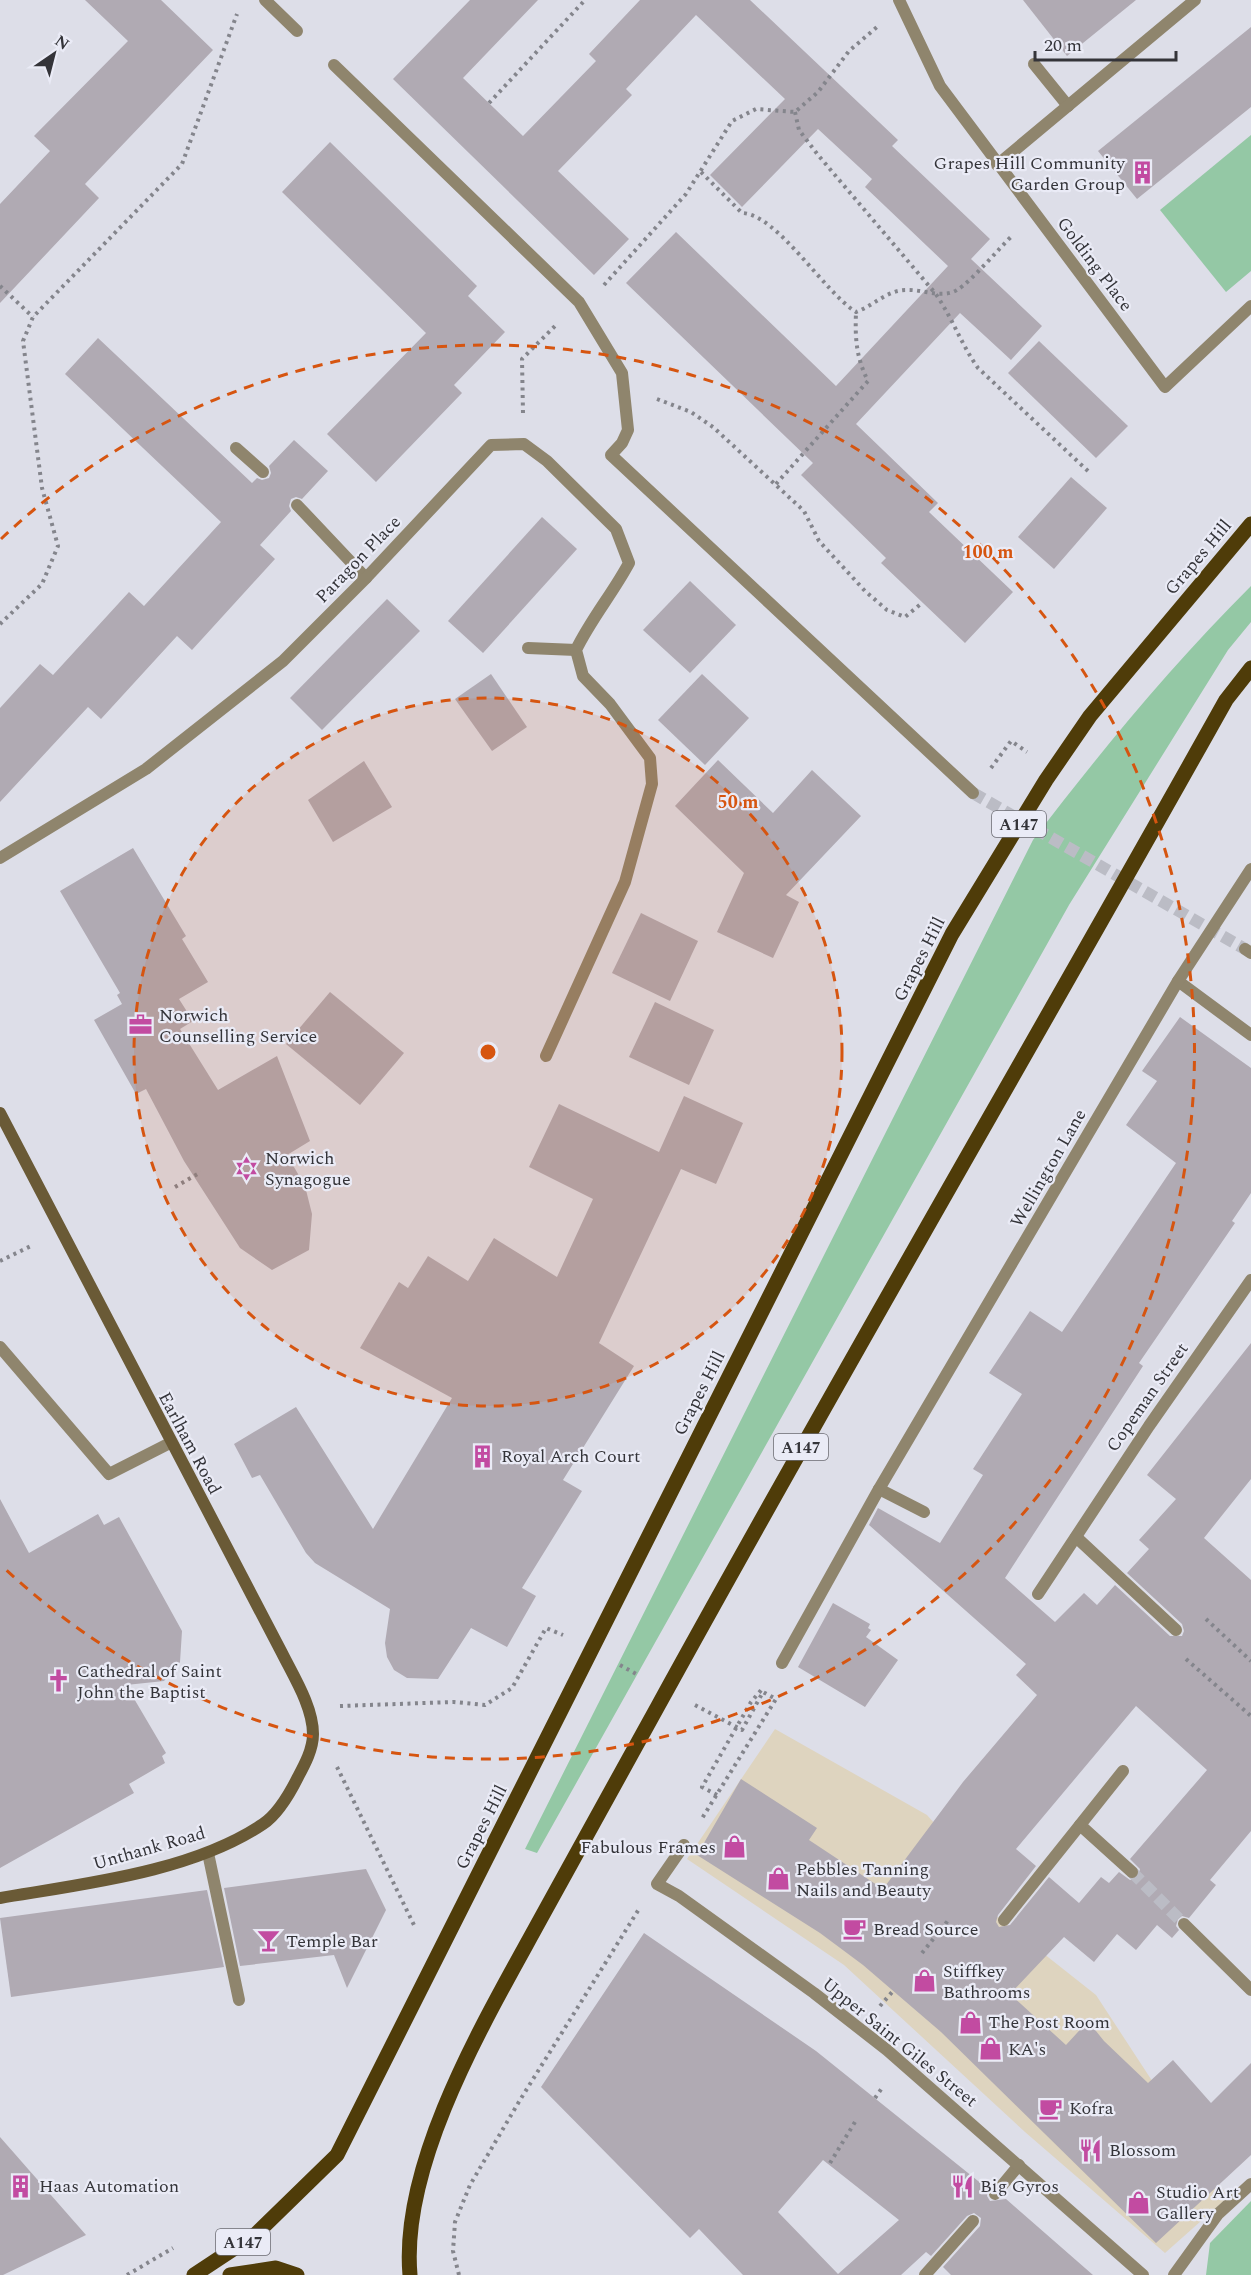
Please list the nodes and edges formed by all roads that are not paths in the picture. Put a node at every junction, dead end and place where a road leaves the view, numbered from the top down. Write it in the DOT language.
graph roads {
  1 [pos="266,0"];
  2 [pos="1195,0"];
  3 [pos="900,5"];
  4 [pos="297,31"];
  5 [pos="1035,64"];
  6 [pos="334,65"];
  7 [pos="1068,106"];
  8 [pos="997,165"];
  9 [pos="1251,306"];
  10 [pos="236,448"];
  11 [pos="263,472"];
  12 [pos="297,504"];
  13 [pos="1251,524"];
  14 [pos="366,578"];
  15 [pos="528,648"];
  16 [pos="576,650"];
  17 [pos="1251,668"];
  18 [pos="973,793"];
  19 [pos="0,858"];
  20 [pos="1251,869"];
  21 [pos="1178,981"];
  22 [pos="1251,1035"];
  23 [pos="546,1056"];
  24 [pos="0,1113"];
  25 [pos="1251,1280"];
  26 [pos="0,1347"];
  27 [pos="170,1443"];
  28 [pos="879,1489"];
  29 [pos="924,1512"];
  30 [pos="1076,1537"];
  31 [pos="1038,1594"];
  32 [pos="1176,1630"];
  33 [pos="782,1663"];
  34 [pos="1123,1771"];
  35 [pos="290,1793"];
  36 [pos="1080,1825"];
  37 [pos="684,1845"];
  38 [pos="208,1853"];
  39 [pos="1132,1872"];
  40 [pos="0,1898"];
  41 [pos="1005,1920"];
  42 [pos="1184,1924"];
  43 [pos="1251,1990"];
  44 [pos="239,2000"];
  45 [pos="1019,2165"];
  46 [pos="1251,2184"];
  47 [pos="995,2194"];
  48 [pos="973,2221"];
  49 [pos="194,2275"];
  50 [pos="230,2275"];
  51 [pos="297,2275"];
  52 [pos="410,2275"];
  53 [pos="925,2275"];
  54 [pos="1143,2275"];
  55 [pos="1174,2275"];
  1 -- 4 [label="street"];
  2 -- 7 [label="street"];
  3 -- 8 [label="street, Golding Place"];
  5 -- 7 [label="street"];
  6 -- 18 [label="street"];
  7 -- 8 [label="street"];
  8 -- 9 [label="street, Golding Place"];
  10 -- 11 [label="street"];
  12 -- 14 [label="street"];
  13 -- 49 [label="main road, Grapes Hill / A147"];
  14 -- 16 [label="street, Paragon Place"];
  14 -- 19 [label="street, Paragon Place"];
  15 -- 16 [label="street"];
  16 -- 23 [label="street"];
  17 -- 52 [label="main road, A147"];
  20 -- 21 [label="street, Wellington Lane"];
  21 -- 22 [label="street"];
  21 -- 28 [label="street, Wellington Lane"];
  24 -- 27 [label="main road, Earlham Road"];
  25 -- 30 [label="street, Copeman Street"];
  26 -- 27 [label="street"];
  27 -- 35 [label="main road, Earlham Road"];
  28 -- 29 [label="street"];
  28 -- 33 [label="street, Wellington Lane"];
  30 -- 31 [label="street, Copeman Street"];
  30 -- 32 [label="street"];
  34 -- 36 [label="street"];
  35 -- 38 [label="main road, Unthank Road"];
  36 -- 39 [label="street"];
  36 -- 41 [label="street"];
  37 -- 45 [label="street, Upper Saint Giles Street"];
  38 -- 40 [label="main road, Unthank Road"];
  38 -- 44 [label="street"];
  42 -- 43 [label="street"];
  45 -- 47 [label="street"];
  45 -- 54 [label="street, Upper Saint Giles Street"];
  46 -- 55 [label="street"];
  48 -- 53 [label="street"];
  50 -- 51 [label="main road, A147"];
}
